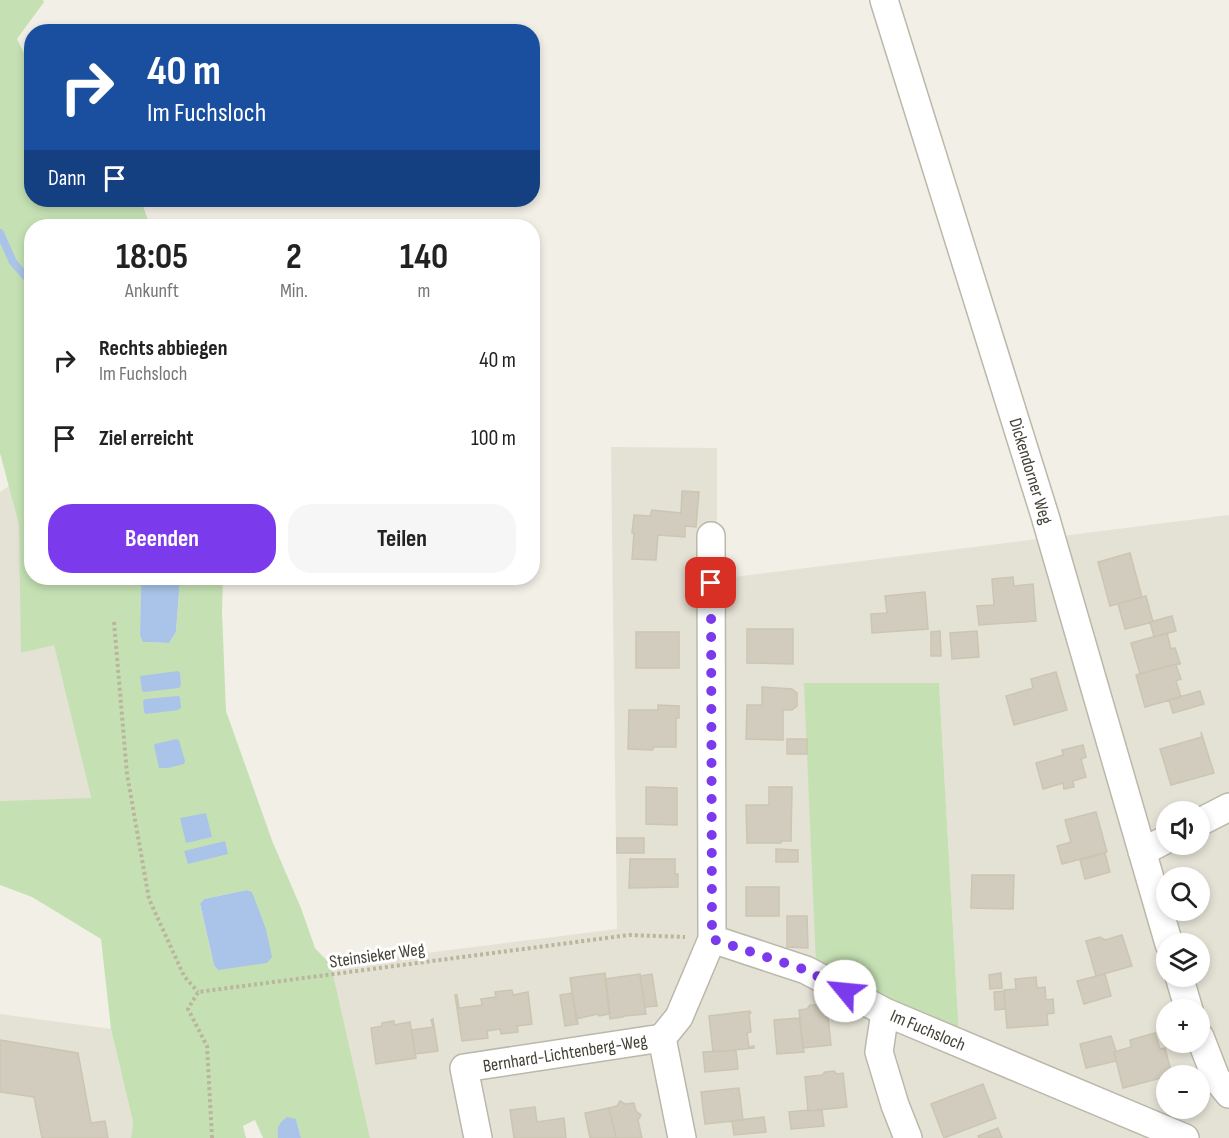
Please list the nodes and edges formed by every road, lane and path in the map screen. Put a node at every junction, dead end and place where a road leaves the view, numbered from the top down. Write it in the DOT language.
graph roads {
  1 [pos="884,0"];
  2 [pos="711,536"];
  3 [pos="114,622"];
  4 [pos="1229,807"];
  5 [pos="1210,817"];
  6 [pos="1156,845"];
  7 [pos="1142,852"];
  8 [pos="1166,933"];
  9 [pos="712,939"];
  10 [pos="198,992"];
  11 [pos="885,1012"];
  12 [pos="662,1038"];
  13 [pos="1206,1053"];
  14 [pos="1229,1094"];
  15 [pos="212,1138"];
  16 [pos="478,1138"];
  17 [pos="682,1138"];
  18 [pos="908,1138"];
  19 [pos="1185,1138"];
  1 -- 7 [label="street, Dickendorner Weg"];
  2 -- 9 [label="street"];
  3 -- 10 [label="path"];
  4 -- 5 [label="street"];
  6 -- 7 [label="street"];
  7 -- 8 [label="street, Dickendorner Weg"];
  9 -- 10 [label="path, Steinsieker Weg"];
  9 -- 11 [label="street, Im Fuchsloch"];
  9 -- 12 [label="street, Bernhard-Lichtenberg-Weg"];
  10 -- 15 [label="path"];
  11 -- 18 [label="street"];
  11 -- 19 [label="street, Im Fuchsloch"];
  12 -- 16 [label="street, Bernhard-Lichtenberg-Weg"];
  12 -- 17 [label="street"];
  13 -- 14 [label="street"];
}
